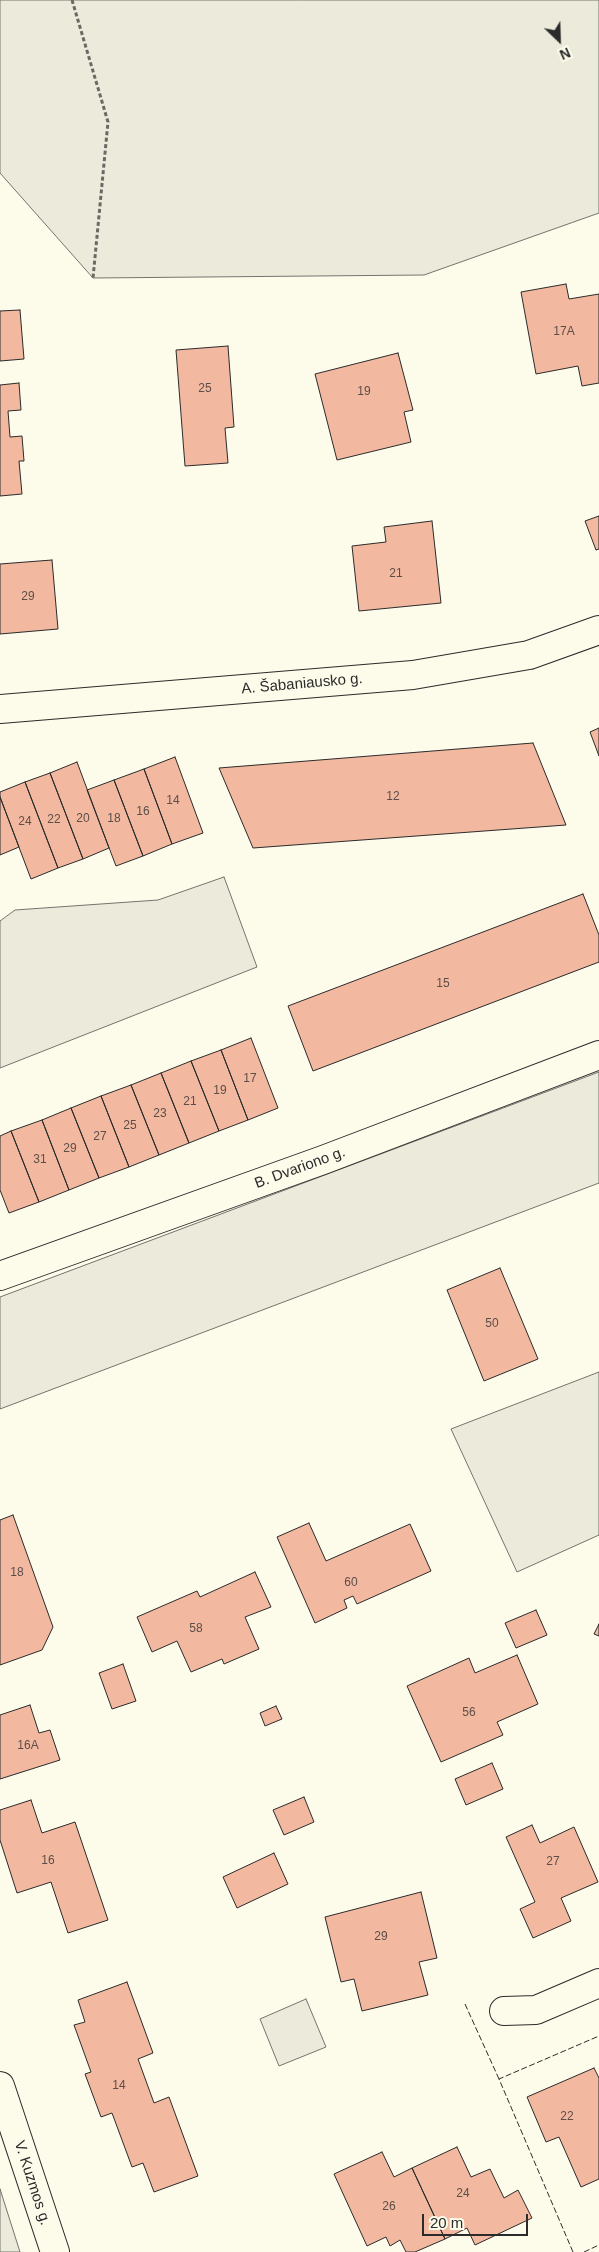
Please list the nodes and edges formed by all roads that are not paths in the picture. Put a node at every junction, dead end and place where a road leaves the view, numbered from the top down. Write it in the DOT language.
graph roads {
  1 [pos="599,630"];
  2 [pos="0,709"];
  3 [pos="599,1055"];
  4 [pos="0,1276"];
  5 [pos="599,1983"];
  6 [pos="504,2011"];
  7 [pos="0,2086"];
  8 [pos="55,2252"];
  1 -- 2 [label="street, A. Šabaniausko g."];
  3 -- 4 [label="street, B. Dvariono g."];
  5 -- 6 [label="street"];
  7 -- 8 [label="street, V. Kuzmos g."];
}
